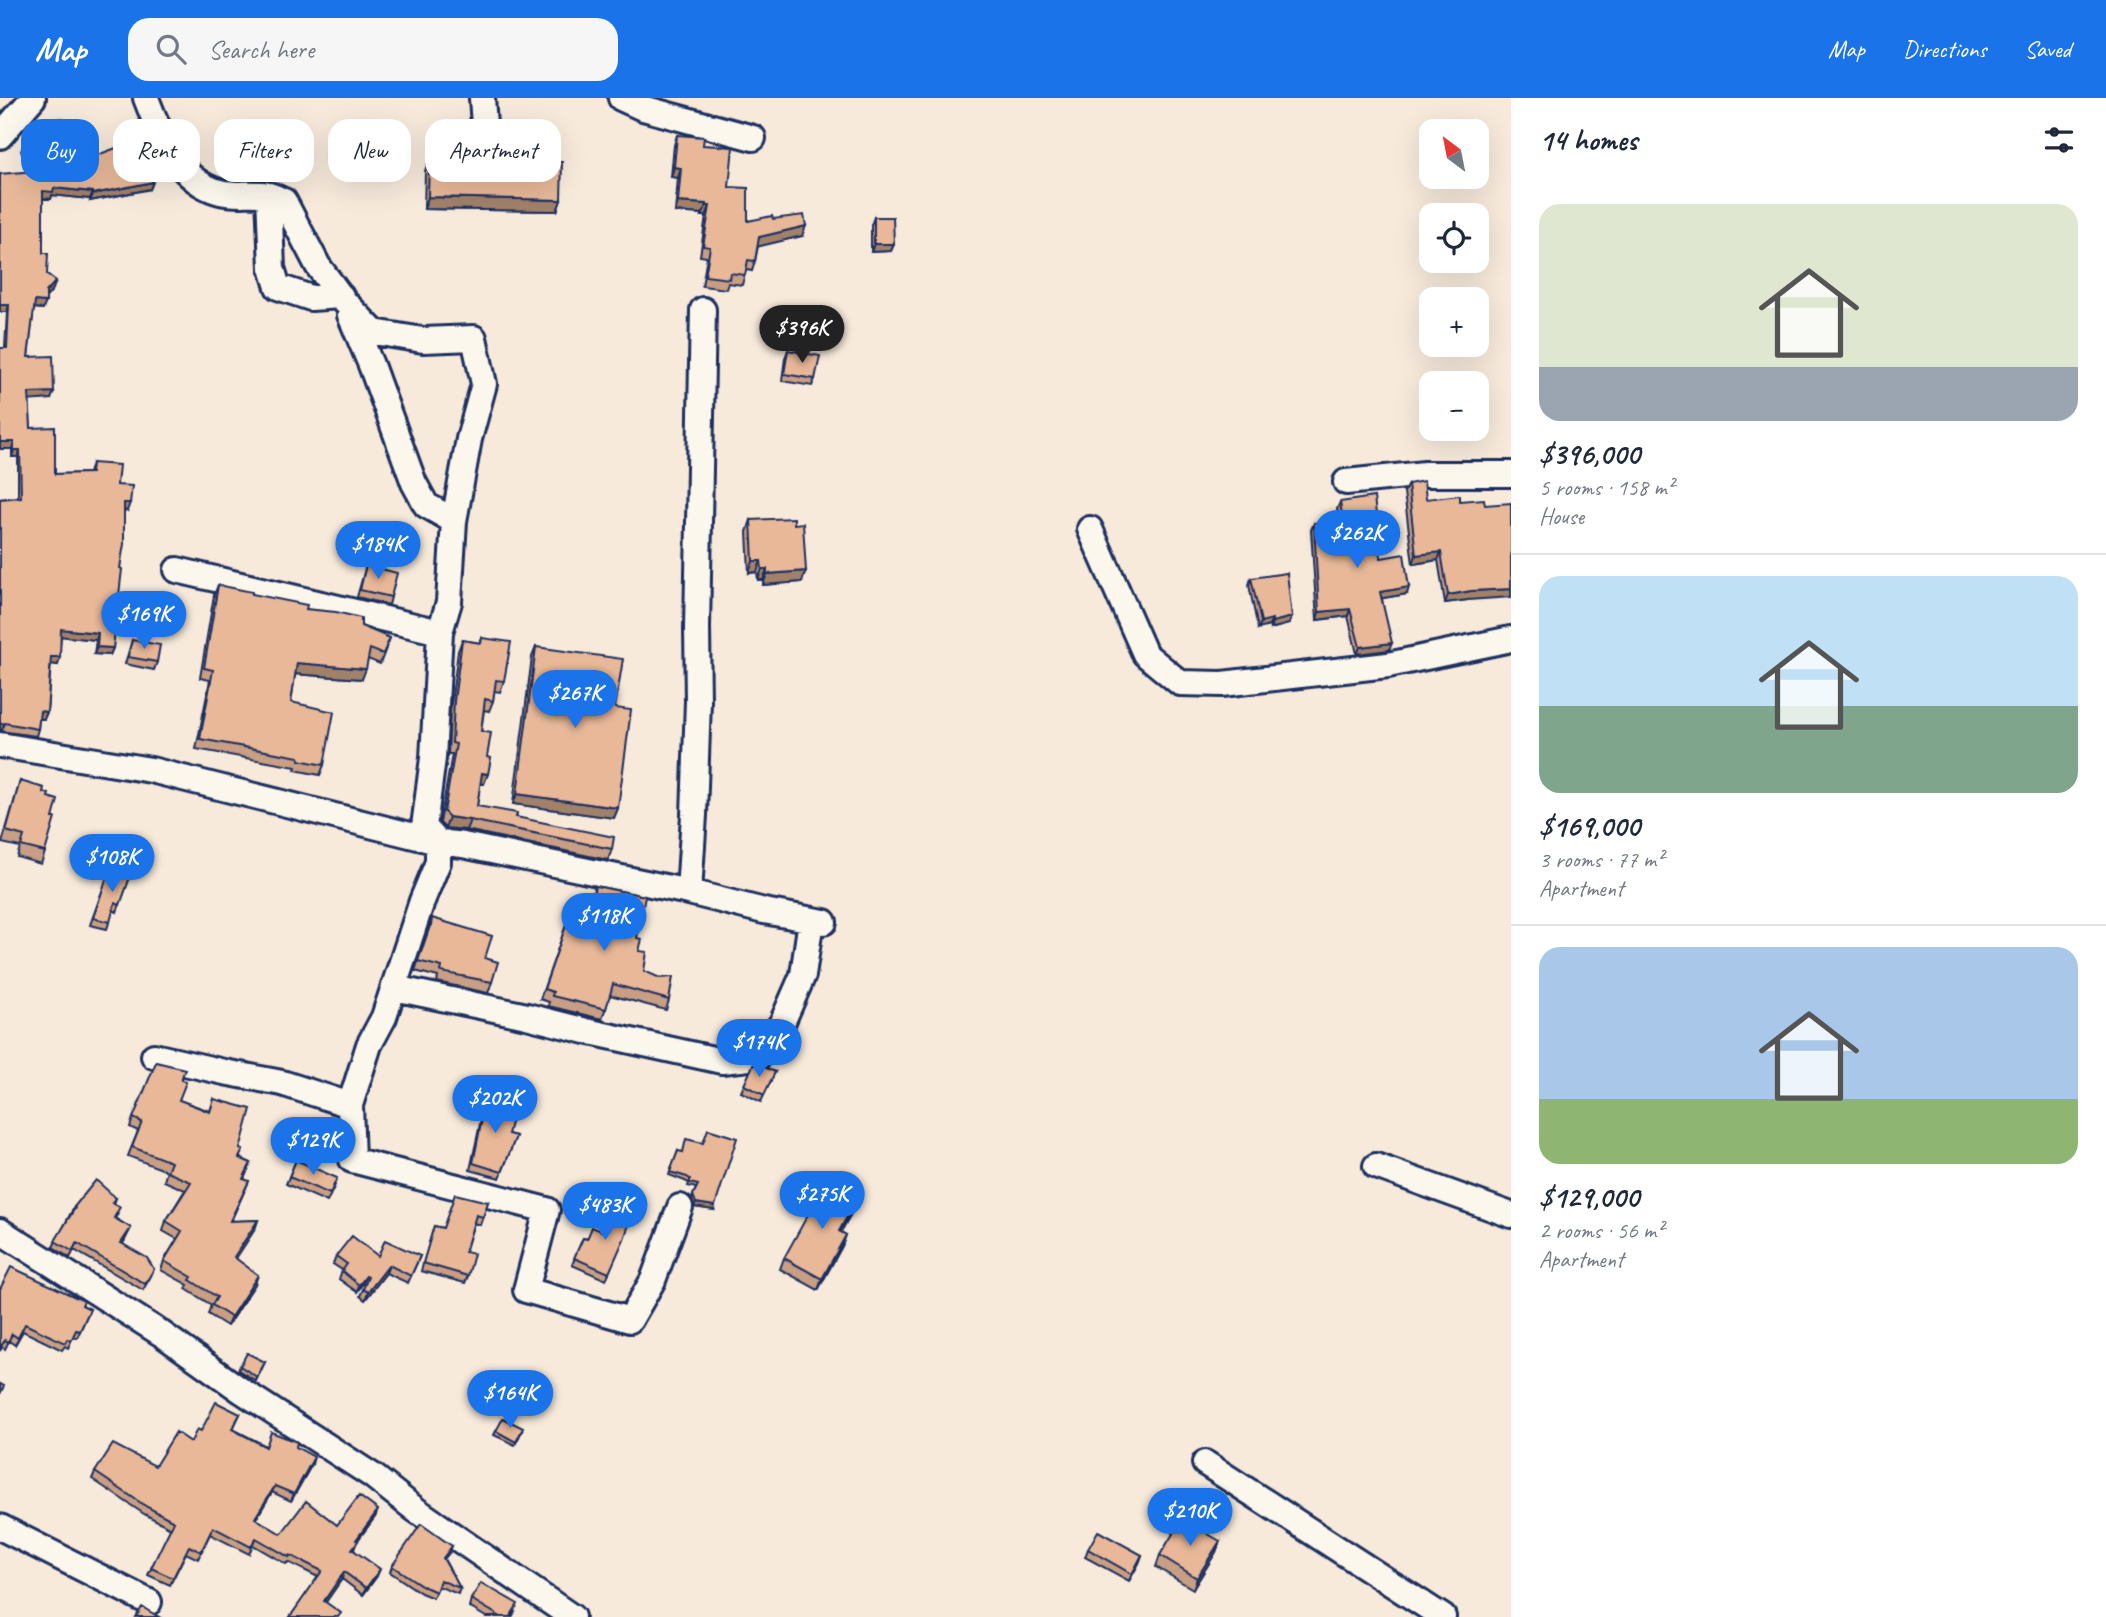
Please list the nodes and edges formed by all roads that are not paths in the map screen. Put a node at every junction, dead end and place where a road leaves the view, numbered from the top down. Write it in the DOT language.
graph roads {
  1 [pos="33,98"];
  2 [pos="146,98"];
  3 [pos="482,98"];
  4 [pos="621,98"];
  5 [pos="484,119"];
  6 [pos="0,136"];
  7 [pos="753,138"];
  8 [pos="269,195"];
  9 [pos="342,299"];
  10 [pos="704,310"];
  11 [pos="1511,474"];
  12 [pos="1346,482"];
  13 [pos="454,520"];
  14 [pos="1090,529"];
  15 [pos="177,570"];
  16 [pos="440,632"];
  17 [pos="1511,639"];
  18 [pos="0,745"];
  19 [pos="439,842"];
  20 [pos="689,892"];
  21 [pos="394,988"];
  22 [pos="154,1056"];
  23 [pos="350,1105"];
  24 [pos="1376,1166"];
  25 [pos="680,1207"];
  26 [pos="1511,1215"];
  27 [pos="0,1231"];
  28 [pos="1205,1463"];
  29 [pos="0,1527"];
  30 [pos="149,1602"];
  31 [pos="572,1617"];
  32 [pos="1443,1617"];
  1 -- 6 [label="street"];
  2 -- 8 [label="street"];
  3 -- 5 [label="street"];
  4 -- 7 [label="street"];
  8 -- 9 [label="street"];
  8 -- 9 [label="street"];
  9 -- 13 [label="street"];
  9 -- 13 [label="street"];
  10 -- 20 [label="street"];
  11 -- 12 [label="street"];
  13 -- 16 [label="street"];
  14 -- 17 [label="street"];
  15 -- 16 [label="street"];
  16 -- 19 [label="street"];
  18 -- 19 [label="street"];
  19 -- 20 [label="street"];
  19 -- 21 [label="street"];
  20 -- 21 [label="street"];
  21 -- 23 [label="street"];
  22 -- 23 [label="street"];
  23 -- 25 [label="street"];
  24 -- 26 [label="street"];
  27 -- 31 [label="street"];
  28 -- 32 [label="street"];
  29 -- 30 [label="street"];
}
